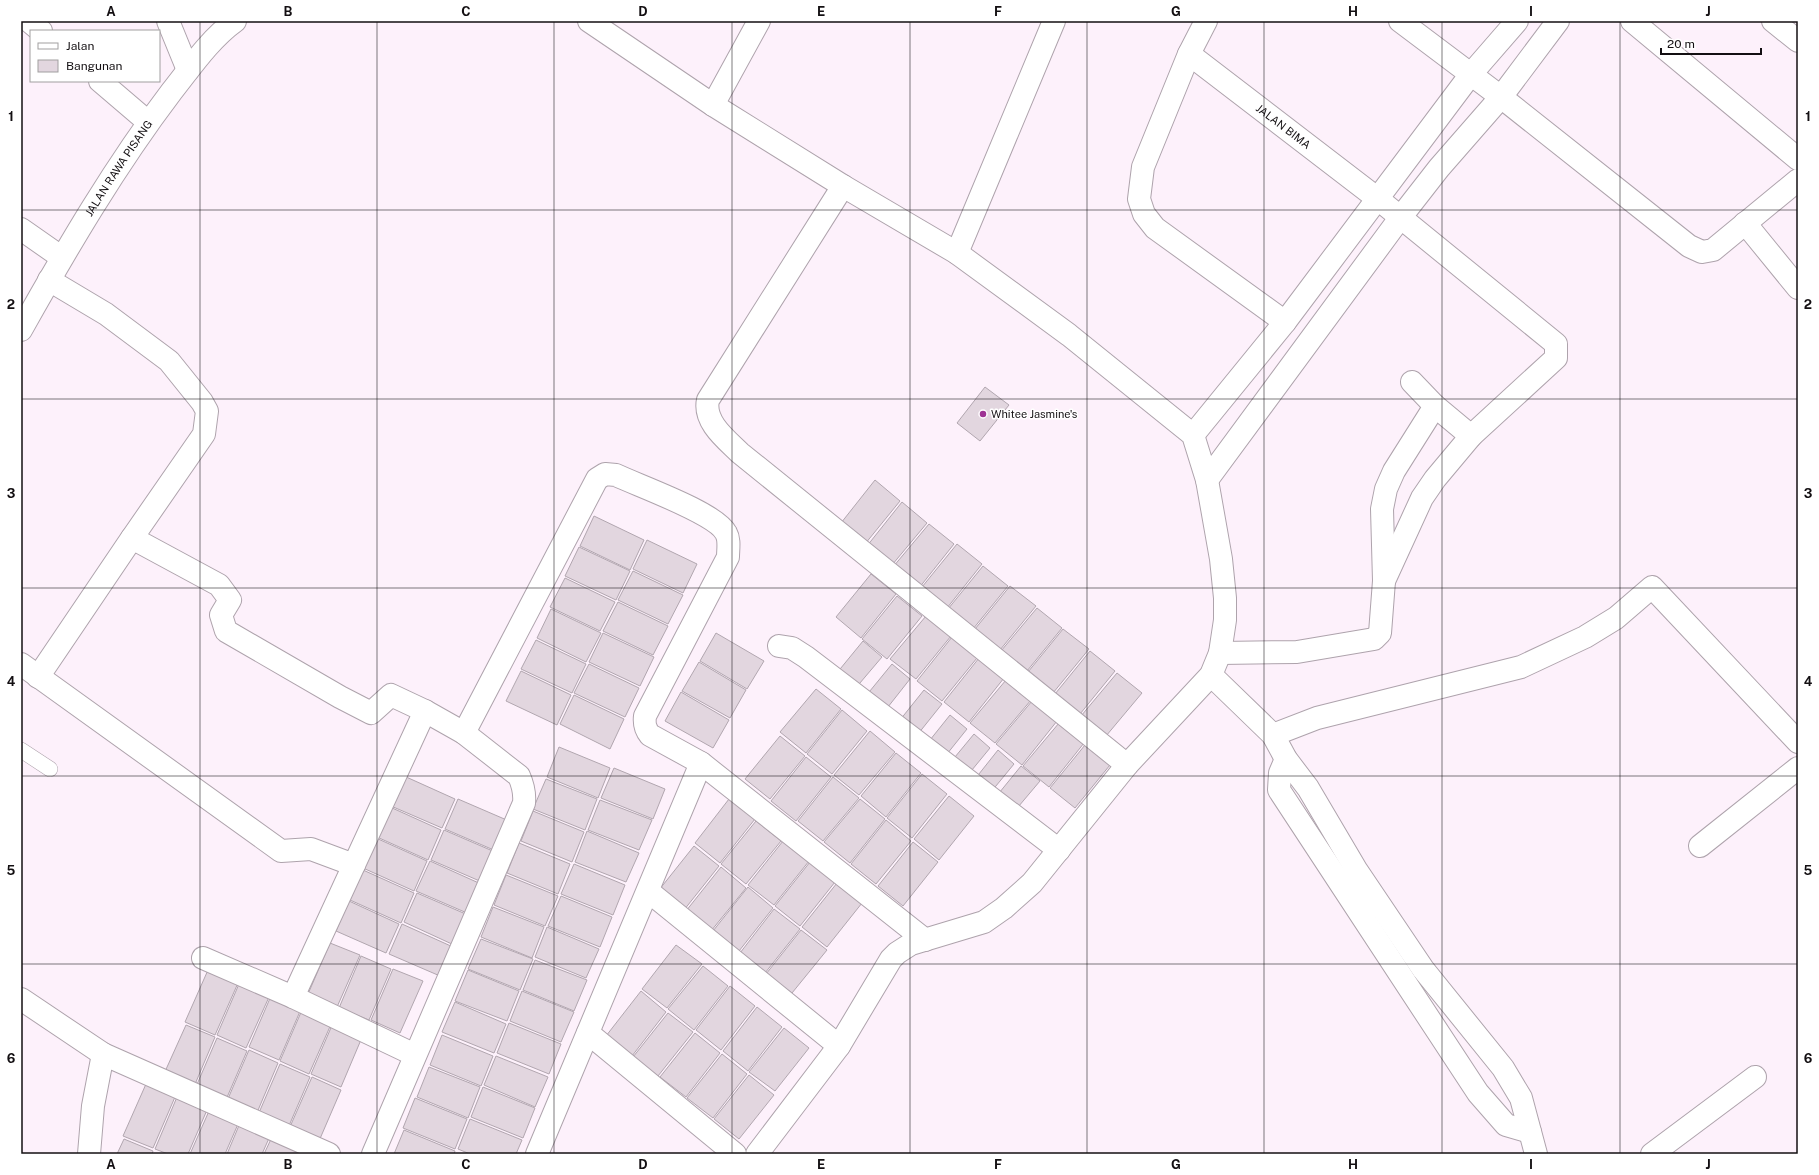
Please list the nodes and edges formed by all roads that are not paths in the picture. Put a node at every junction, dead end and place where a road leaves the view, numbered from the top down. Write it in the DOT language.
graph roads {
  1 [pos="29,21"];
  2 [pos="168,21"];
  3 [pos="235,21"];
  4 [pos="589,21"];
  5 [pos="759,21"];
  6 [pos="1054,21"];
  7 [pos="1206,21"];
  8 [pos="1400,21"];
  9 [pos="1517,21"];
  10 [pos="1558,21"];
  11 [pos="1632,21"];
  12 [pos="1773,21"];
  13 [pos="40,30"];
  14 [pos="1798,42"];
  15 [pos="1189,54"];
  16 [pos="188,70"];
  17 [pos="1472,74"];
  18 [pos="101,82"];
  19 [pos="1501,97"];
  20 [pos="713,105"];
  21 [pos="148,122"];
  22 [pos="1798,159"];
  23 [pos="1798,180"];
  24 [pos="843,186"];
  25 [pos="1378,199"];
  26 [pos="1400,218"];
  27 [pos="1745,223"];
  28 [pos="21,229"];
  29 [pos="957,253"];
  30 [pos="61,257"];
  31 [pos="49,280"];
  32 [pos="1798,288"];
  33 [pos="1285,322"];
  34 [pos="21,330"];
  35 [pos="1412,382"];
  36 [pos="1435,406"];
  37 [pos="1193,435"];
  38 [pos="1471,436"];
  39 [pos="1207,480"];
  40 [pos="132,538"];
  41 [pos="1384,581"];
  42 [pos="779,646"];
  43 [pos="1220,653"];
  44 [pos="21,664"];
  45 [pos="1211,674"];
  46 [pos="38,677"];
  47 [pos="425,711"];
  48 [pos="464,733"];
  49 [pos="1273,735"];
  50 [pos="1798,742"];
  51 [pos="21,750"];
  52 [pos="1286,759"];
  53 [pos="701,763"];
  54 [pos="1128,765"];
  55 [pos="1798,768"];
  56 [pos="50,769"];
  57 [pos="1700,846"];
  58 [pos="1059,850"];
  59 [pos="354,865"];
  60 [pos="648,892"];
  61 [pos="1402,936"];
  62 [pos="925,940"];
  63 [pos="1385,952"];
  64 [pos="203,958"];
  65 [pos="293,998"];
  66 [pos="21,999"];
  67 [pos="588,1033"];
  68 [pos="839,1046"];
  69 [pos="103,1054"];
  70 [pos="415,1054"];
  71 [pos="1755,1077"];
  72 [pos="1530,1132"];
  73 [pos="89,1154"];
  74 [pos="329,1154"];
  75 [pos="373,1154"];
  76 [pos="537,1154"];
  77 [pos="735,1154"];
  78 [pos="757,1154"];
  79 [pos="1536,1154"];
  80 [pos="1652,1154"];
  1 -- 13 [label="street"];
  2 -- 16 [label="street"];
  3 -- 16 [label="street, JALAN RAWA PISANG"];
  4 -- 20 [label="street"];
  5 -- 20 [label="street"];
  6 -- 29 [label="street"];
  7 -- 15 [label="street"];
  8 -- 17 [label="street"];
  9 -- 17 [label="street"];
  10 -- 19 [label="street"];
  11 -- 22 [label="street"];
  12 -- 14 [label="street"];
  15 -- 25 [label="street, JALAN BIMA"];
  15 -- 33 [label="street"];
  16 -- 21 [label="street, JALAN RAWA PISANG"];
  17 -- 19 [label="street"];
  17 -- 25 [label="street"];
  18 -- 21 [label="street"];
  19 -- 26 [label="street"];
  19 -- 27 [label="street"];
  20 -- 24 [label="street"];
  21 -- 30 [label="street, JALAN RAWA PISANG"];
  23 -- 27 [label="street"];
  24 -- 29 [label="street"];
  24 -- 54 [label="street"];
  25 -- 26 [label="street, JALAN BIMA"];
  25 -- 33 [label="street"];
  26 -- 38 [label="street, JALAN BIMA"];
  26 -- 39 [label="street"];
  27 -- 32 [label="street"];
  28 -- 30 [label="street"];
  29 -- 37 [label="street"];
  30 -- 31 [label="street, JALAN RAWA PISANG"];
  31 -- 34 [label="street, JALAN RAWA PISANG"];
  31 -- 40 [label="street"];
  33 -- 37 [label="street"];
  35 -- 36 [label="street"];
  36 -- 38 [label="street"];
  36 -- 41 [label="street"];
  37 -- 39 [label="street"];
  38 -- 41 [label="street"];
  39 -- 43 [label="street"];
  40 -- 46 [label="street"];
  40 -- 47 [label="street"];
  41 -- 43 [label="street"];
  42 -- 58 [label="street"];
  43 -- 45 [label="street"];
  44 -- 46 [label="street"];
  45 -- 49 [label="street"];
  45 -- 54 [label="street"];
  46 -- 59 [label="street"];
  47 -- 48 [label="street"];
  47 -- 59 [label="street"];
  48 -- 53 [label="street"];
  48 -- 70 [label="street"];
  49 -- 50 [label="street"];
  49 -- 52 [label="street"];
  51 -- 56 [label="lane"];
  52 -- 61 [label="street"];
  52 -- 63 [label="street"];
  53 -- 60 [label="street"];
  53 -- 62 [label="street"];
  54 -- 58 [label="street"];
  55 -- 57 [label="street"];
  58 -- 62 [label="street"];
  59 -- 65 [label="street"];
  60 -- 67 [label="street"];
  60 -- 68 [label="street"];
  61 -- 63 [label="street"];
  61 -- 72 [label="street"];
  62 -- 68 [label="street"];
  63 -- 72 [label="street"];
  64 -- 65 [label="street"];
  65 -- 70 [label="street"];
  66 -- 69 [label="street"];
  67 -- 76 [label="street"];
  67 -- 77 [label="street"];
  68 -- 78 [label="street"];
  69 -- 73 [label="street"];
  69 -- 74 [label="street"];
  70 -- 75 [label="street"];
  71 -- 80 [label="street"];
  72 -- 79 [label="street"];
}
